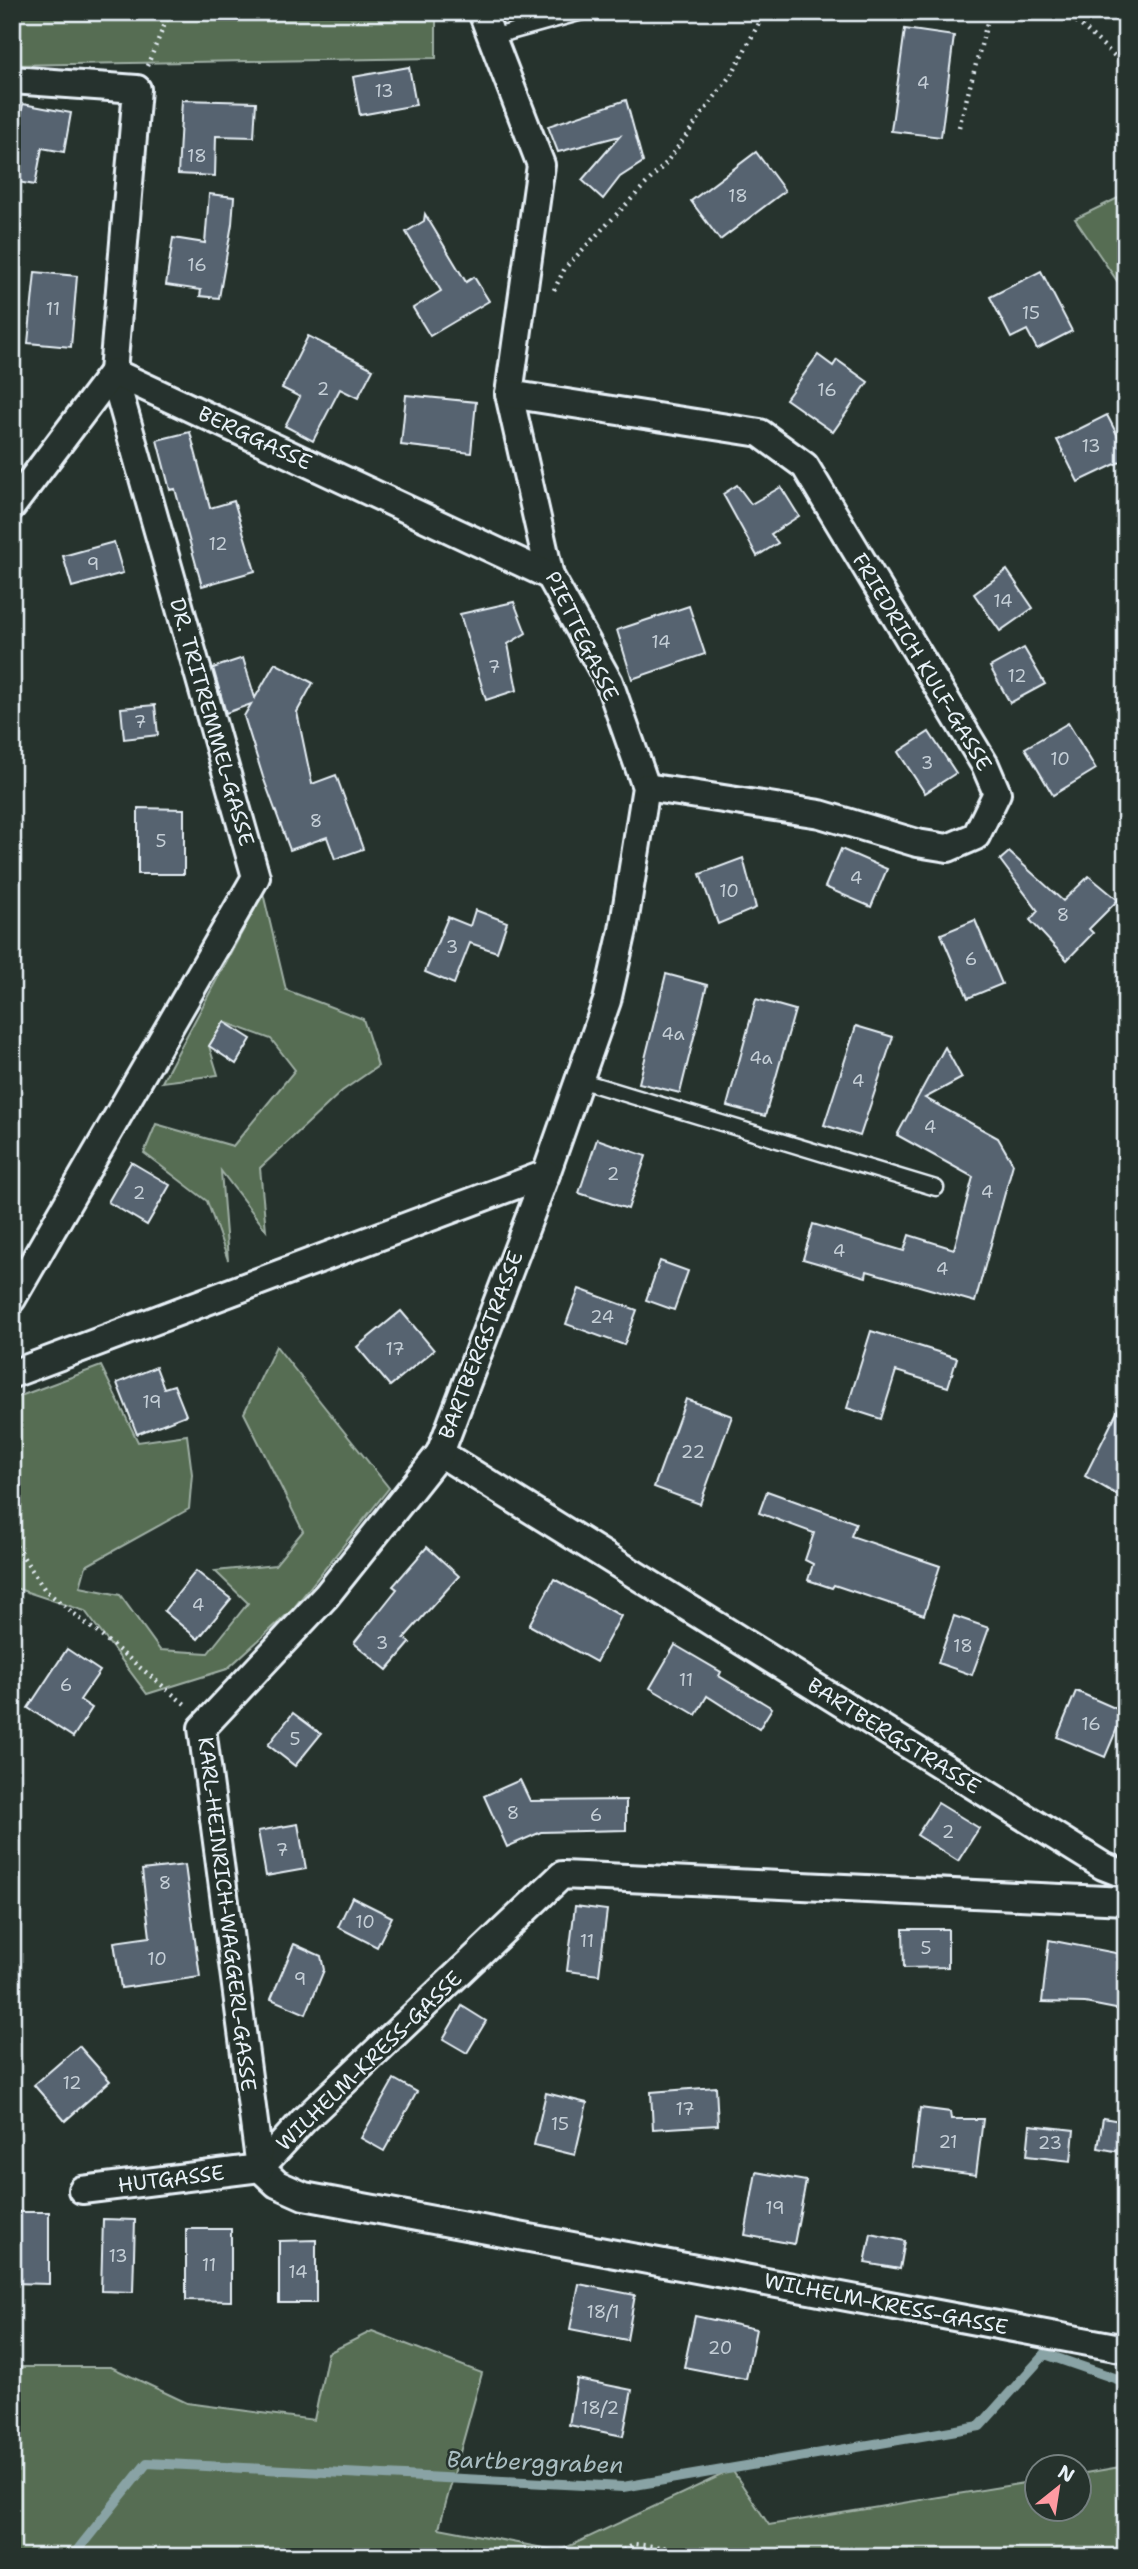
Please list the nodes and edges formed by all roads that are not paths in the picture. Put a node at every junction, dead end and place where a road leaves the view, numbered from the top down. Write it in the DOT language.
graph roads {
  1 [pos="482,12"];
  2 [pos="582,12"];
  3 [pos="492,37"];
  4 [pos="12,80"];
  5 [pos="113,372"];
  6 [pos="509,394"];
  7 [pos="12,506"];
  8 [pos="550,576"];
  9 [pos="646,786"];
  10 [pos="579,1080"];
  11 [pos="546,1174"];
  12 [pos="936,1188"];
  13 [pos="12,1300"];
  14 [pos="12,1374"];
  15 [pos="440,1453"];
  16 [pos="1126,1875"];
  17 [pos="1126,1901"];
  18 [pos="260,2168"];
  19 [pos="82,2190"];
  20 [pos="1126,2349"];
  1 -- 3 [label="street, PIETTEGASSE"];
  2 -- 3 [label="lane"];
  3 -- 6 [label="street, PIETTEGASSE"];
  4 -- 5 [label="street, DR. TRITREMMEL-GASSE"];
  5 -- 7 [label="street"];
  5 -- 8 [label="street, BERGGASSE"];
  5 -- 13 [label="street, DR. TRITREMMEL-GASSE"];
  6 -- 8 [label="street, PIETTEGASSE"];
  6 -- 9 [label="street, FRIEDRICH KULF-GASSE"];
  8 -- 9 [label="street, PIETTEGASSE"];
  9 -- 10 [label="street, PIETTEGASSE"];
  10 -- 11 [label="street, PIETTEGASSE"];
  10 -- 12 [label="lane"];
  11 -- 14 [label="street"];
  11 -- 15 [label="street, BARTBERGSTRASSE"];
  15 -- 16 [label="street, BARTBERGSTRASSE"];
  15 -- 18 [label="street, KARL-HEINRICH-WAGGERL-GASSE"];
  17 -- 18 [label="street, WILHELM-KRESS-GASSE"];
  18 -- 19 [label="street, HUTGASSE"];
  18 -- 20 [label="street, WILHELM-KRESS-GASSE"];
}
